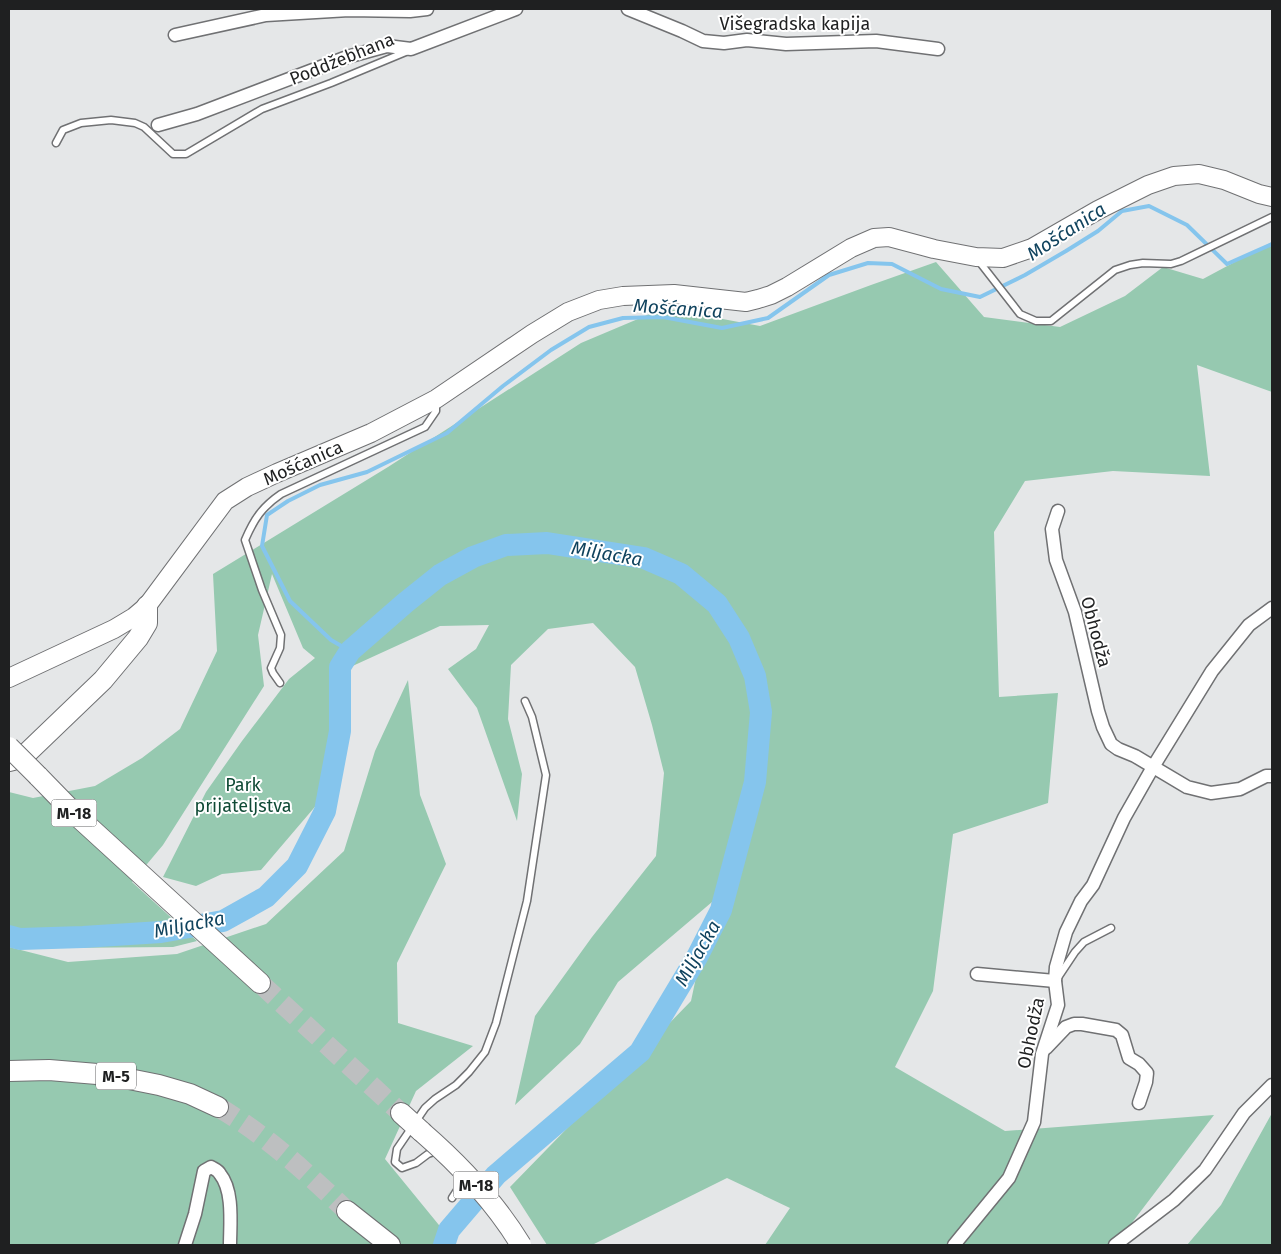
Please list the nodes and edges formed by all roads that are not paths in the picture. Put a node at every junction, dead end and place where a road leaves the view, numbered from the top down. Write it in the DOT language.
graph roads {
  1 [pos="428,9"];
  2 [pos="491,9"];
  3 [pos="516,9"];
  4 [pos="628,9"];
  5 [pos="503,14"];
  6 [pos="175,35"];
  7 [pos="411,49"];
  8 [pos="938,49"];
  9 [pos="158,125"];
  10 [pos="56,143"];
  11 [pos="1272,197"];
  12 [pos="1272,217"];
  13 [pos="976,257"];
  14 [pos="436,399"];
  15 [pos="1058,511"];
  16 [pos="147,606"];
  17 [pos="1272,608"];
  18 [pos="9,678"];
  19 [pos="280,683"];
  20 [pos="525,701"];
  21 [pos="9,748"];
  22 [pos="9,761"];
  23 [pos="1153,767"];
  24 [pos="1272,776"];
  25 [pos="1111,928"];
  26 [pos="977,974"];
  27 [pos="1055,981"];
  28 [pos="260,983"];
  29 [pos="1042,1054"];
  30 [pos="9,1071"];
  31 [pos="1272,1086"];
  32 [pos="1138,1103"];
  33 [pos="218,1107"];
  34 [pos="412,1123"];
  35 [pos="452,1198"];
  36 [pos="347,1211"];
  37 [pos="385,1242"];
  38 [pos="185,1245"];
  39 [pos="230,1245"];
  40 [pos="521,1245"];
  41 [pos="954,1245"];
  42 [pos="1116,1245"];
  1 -- 6 [label="street"];
  2 -- 5 [label="street"];
  3 -- 5 [label="street, Poddžebhana"];
  4 -- 8 [label="street, Višegradska kapija"];
  5 -- 7 [label="street, Poddžebhana"];
  7 -- 9 [label="street"];
  7 -- 10 [label="lane, Poddžebhana"];
  11 -- 13 [label="main road, Mošćanica"];
  12 -- 13 [label="lane"];
  13 -- 14 [label="main road, Mošćanica"];
  14 -- 16 [label="main road, Mošćanica"];
  14 -- 19 [label="lane"];
  15 -- 23 [label="street, Obhodža"];
  16 -- 18 [label="main road, Mošćanica"];
  16 -- 22 [label="main road"];
  17 -- 23 [label="street, Obhodža"];
  20 -- 34 [label="lane"];
  21 -- 28 [label="main road, M-18, bridge"];
  23 -- 24 [label="street, Obhodža"];
  23 -- 27 [label="street, Obhodža"];
  25 -- 27 [label="lane"];
  26 -- 27 [label="street"];
  27 -- 29 [label="street, Obhodža"];
  29 -- 32 [label="street"];
  29 -- 41 [label="street, Obhodža"];
  30 -- 33 [label="main road, M-5"];
  31 -- 42 [label="street"];
  34 -- 35 [label="lane"];
  34 -- 40 [label="main road, M-18, bridge"];
  36 -- 37 [label="main road"];
  38 -- 39 [label="street"];
}
